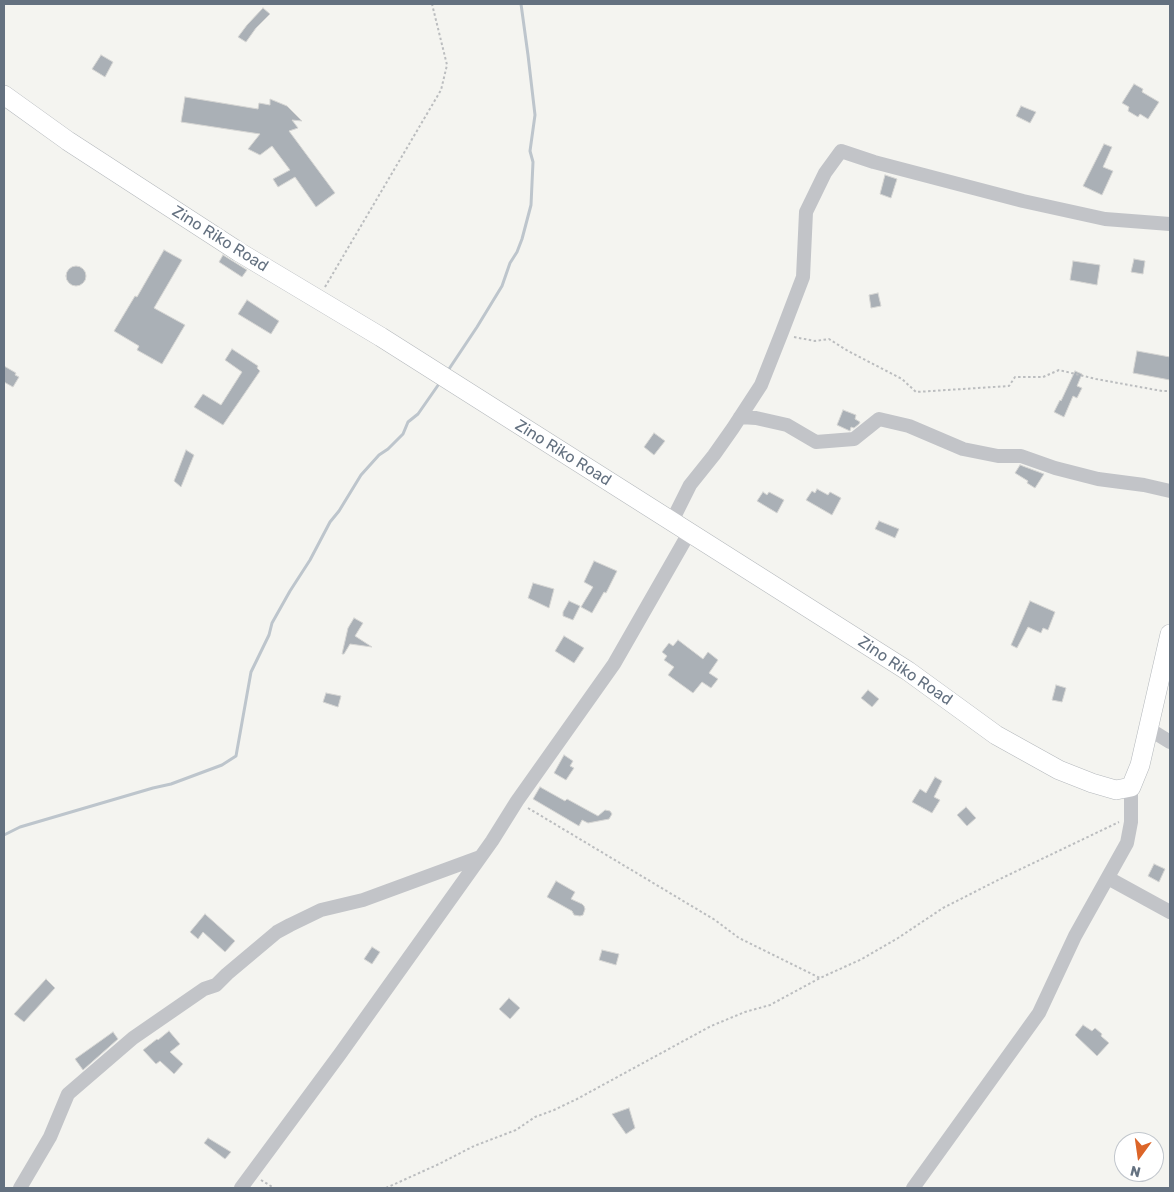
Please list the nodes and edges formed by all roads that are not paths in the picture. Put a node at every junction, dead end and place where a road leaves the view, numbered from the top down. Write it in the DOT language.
graph roads {
  1 [pos="4,95"];
  2 [pos="1170,224"];
  3 [pos="740,418"];
  4 [pos="1170,491"];
  5 [pos="672,521"];
  6 [pos="688,533"];
  7 [pos="1170,634"];
  8 [pos="1149,728"];
  9 [pos="1170,742"];
  10 [pos="1131,786"];
  11 [pos="480,857"];
  12 [pos="1108,878"];
  13 [pos="1170,912"];
  14 [pos="20,1188"];
  15 [pos="241,1188"];
  16 [pos="913,1188"];
  1 -- 5 [label="street, Zino Riko Road"];
  2 -- 3 [label="street"];
  3 -- 4 [label="street"];
  3 -- 5 [label="street"];
  5 -- 6 [label="street, Zino Riko Road"];
  6 -- 10 [label="street, Zino Riko Road"];
  6 -- 11 [label="street"];
  7 -- 8 [label="street"];
  8 -- 9 [label="street"];
  8 -- 10 [label="street"];
  10 -- 12 [label="street"];
  11 -- 14 [label="street"];
  11 -- 15 [label="street"];
  12 -- 13 [label="street"];
  12 -- 16 [label="street"];
}
